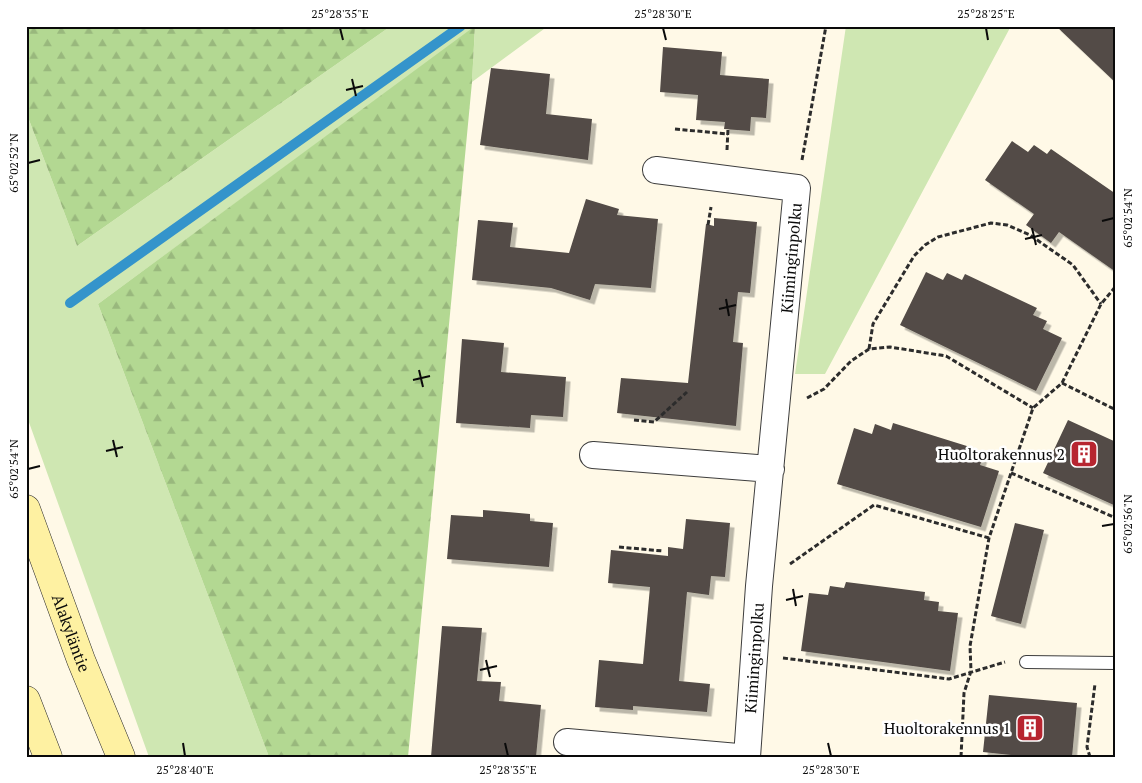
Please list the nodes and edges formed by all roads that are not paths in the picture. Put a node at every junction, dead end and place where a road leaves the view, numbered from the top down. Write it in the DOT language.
graph roads {
  1 [pos="656,170"];
  2 [pos="593,455"];
  3 [pos="770,470"];
  4 [pos="26,509"];
  5 [pos="1026,662"];
  6 [pos="1116,663"];
  7 [pos="26,700"];
  8 [pos="567,742"];
  9 [pos="48,757"];
  10 [pos="121,757"];
  11 [pos="738,757"];
  12 [pos="747,757"];
  1 -- 3 [label="street, Kiiminginpolku"];
  2 -- 3 [label="street"];
  3 -- 12 [label="street, Kiiminginpolku"];
  4 -- 10 [label="main road, Alakyläntie"];
  5 -- 6 [label="lane"];
  7 -- 9 [label="main road"];
  8 -- 11 [label="street"];
}
